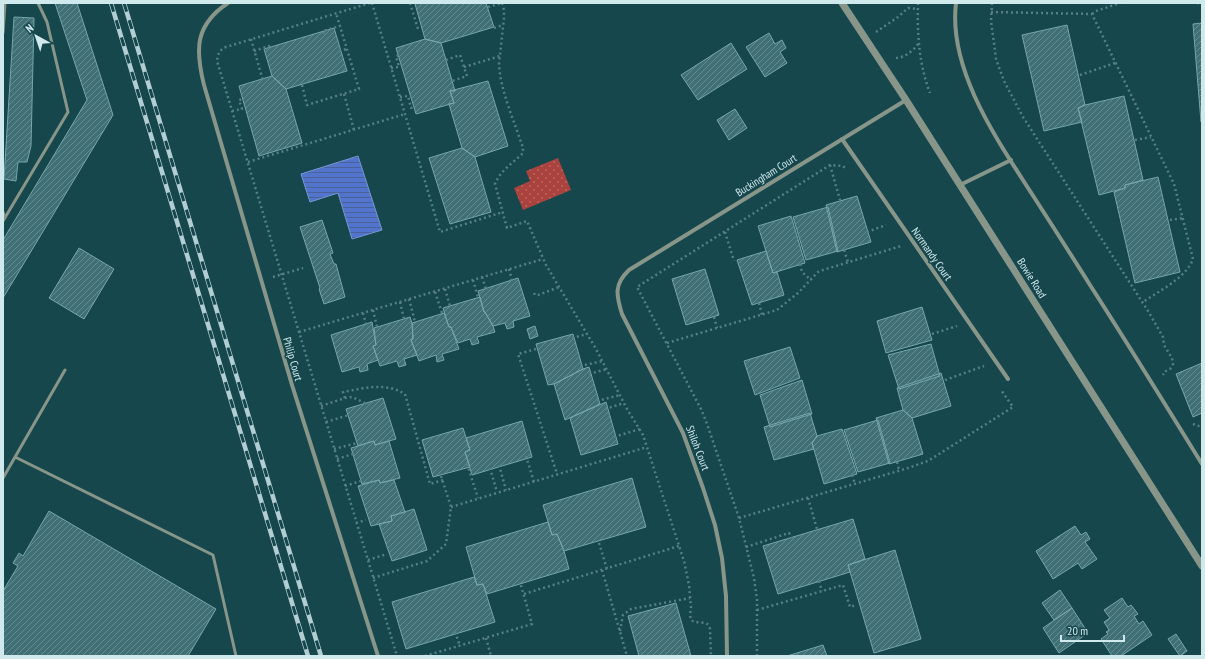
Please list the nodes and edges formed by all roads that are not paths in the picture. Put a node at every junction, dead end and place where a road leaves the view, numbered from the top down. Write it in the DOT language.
graph roads {
  1 [pos="5,3"];
  2 [pos="38,3"];
  3 [pos="228,3"];
  4 [pos="842,3"];
  5 [pos="956,3"];
  6 [pos="3,33"];
  7 [pos="906,100"];
  8 [pos="842,139"];
  9 [pos="1011,160"];
  10 [pos="960,185"];
  11 [pos="3,212"];
  12 [pos="4,219"];
  13 [pos="636,265"];
  14 [pos="65,370"];
  15 [pos="1008,379"];
  16 [pos="15,457"];
  17 [pos="1202,464"];
  18 [pos="3,478"];
  19 [pos="1202,566"];
  20 [pos="236,656"];
  21 [pos="378,656"];
  22 [pos="727,656"];
  1 -- 6 [label="lane"];
  2 -- 12 [label="lane"];
  3 -- 21 [label="street, Philip Court"];
  4 -- 7 [label="street, Bowie Road"];
  5 -- 9 [label="street"];
  7 -- 8 [label="street, Buckingham Court"];
  7 -- 10 [label="street, Bowie Road"];
  8 -- 13 [label="street, Buckingham Court"];
  8 -- 15 [label="street, Normandy Court"];
  9 -- 10 [label="street"];
  9 -- 17 [label="street"];
  10 -- 19 [label="street, Bowie Road"];
  11 -- 12 [label="lane"];
  13 -- 22 [label="street, Shiloh Court"];
  14 -- 16 [label="lane"];
  16 -- 18 [label="lane"];
  16 -- 20 [label="lane"];
}
